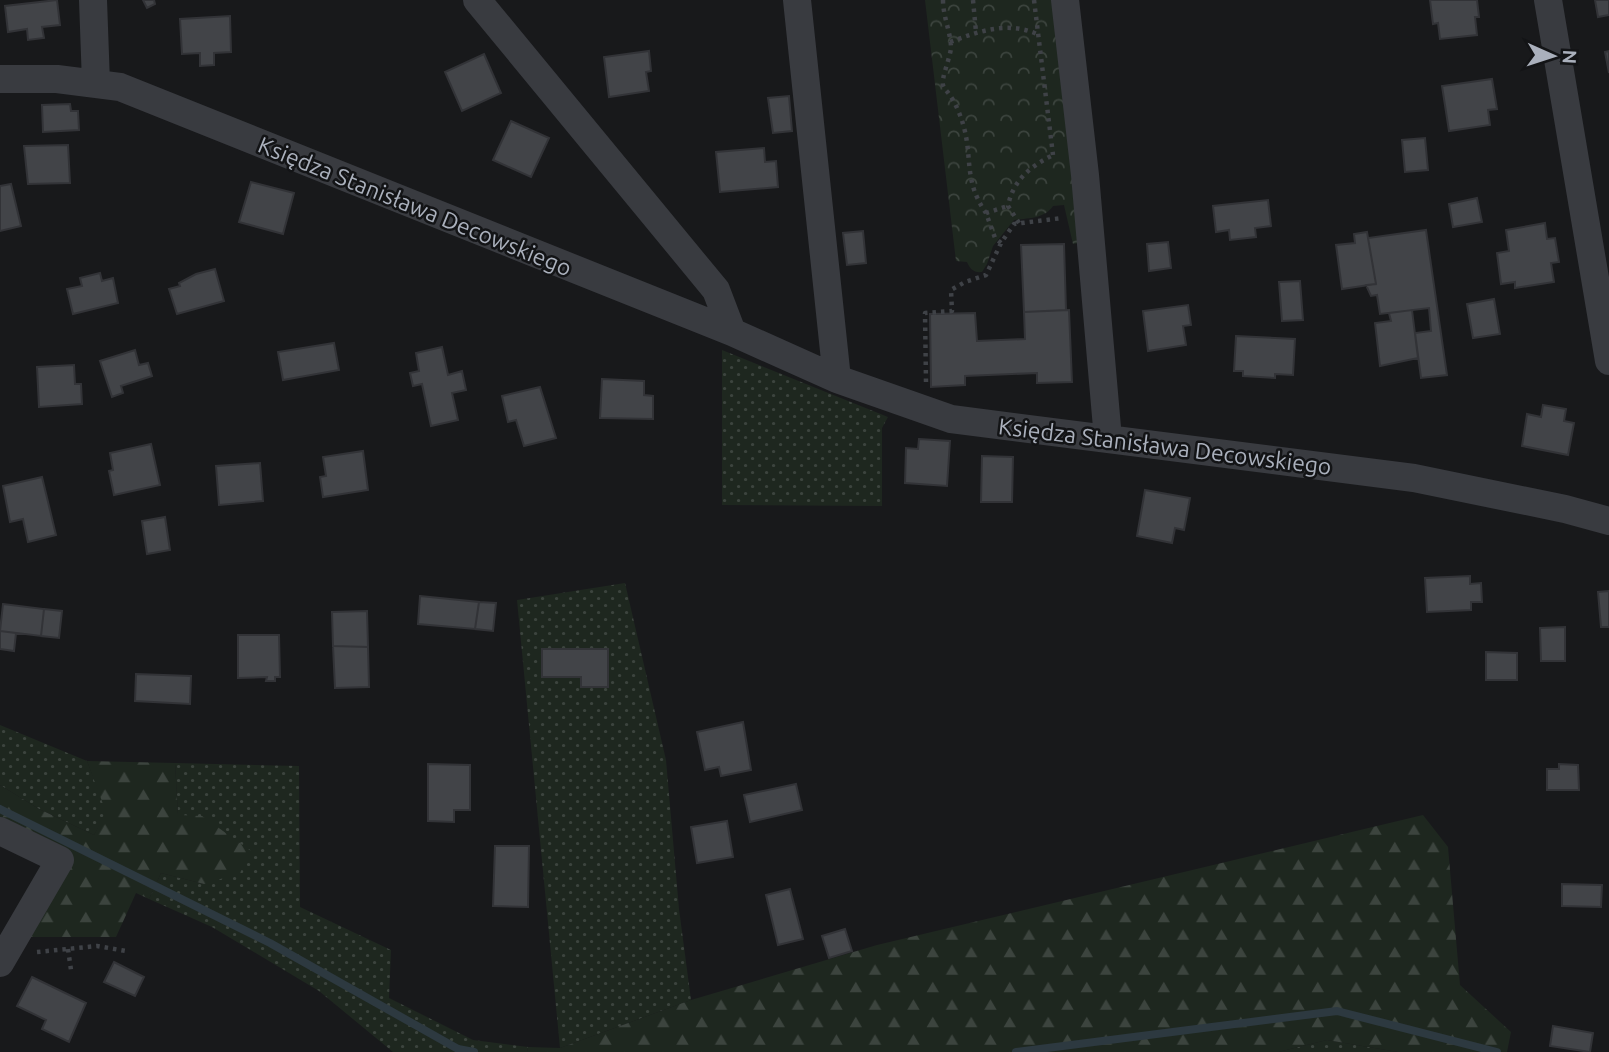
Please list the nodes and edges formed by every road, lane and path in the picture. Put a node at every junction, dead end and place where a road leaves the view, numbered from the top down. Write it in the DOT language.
graph roads {
  1 [pos="93,0"];
  2 [pos="477,0"];
  3 [pos="797,0"];
  4 [pos="943,0"];
  5 [pos="974,0"];
  6 [pos="1034,0"];
  7 [pos="1065,0"];
  8 [pos="1548,0"];
  9 [pos="976,32"];
  10 [pos="1038,34"];
  11 [pos="950,41"];
  12 [pos="0,79"];
  13 [pos="96,83"];
  14 [pos="1052,155"];
  15 [pos="1056,167"];
  16 [pos="1008,206"];
  17 [pos="1061,209"];
  18 [pos="986,213"];
  19 [pos="1062,217"];
  20 [pos="1019,223"];
  21 [pos="1066,230"];
  22 [pos="1001,243"];
  23 [pos="732,332"];
  24 [pos="1609,360"];
  25 [pos="837,379"];
  26 [pos="925,393"];
  27 [pos="1108,439"];
  28 [pos="1609,521"];
  29 [pos="0,831"];
  30 [pos="68,949"];
  31 [pos="126,951"];
  32 [pos="3,958"];
  33 [pos="71,970"];
  1 -- 13 [label="street"];
  2 -- 23 [label="street"];
  3 -- 25 [label="street"];
  4 -- 11 [label="path"];
  5 -- 9 [label="path"];
  6 -- 10 [label="path"];
  7 -- 27 [label="street"];
  8 -- 24 [label="street"];
  9 -- 10 [label="path"];
  9 -- 11 [label="path"];
  10 -- 14 [label="path"];
  11 -- 18 [label="path"];
  12 -- 13 [label="street, Księdza Stanisława Decowskiego"];
  13 -- 23 [label="street, Księdza Stanisława Decowskiego"];
  14 -- 15 [label="path"];
  14 -- 16 [label="path"];
  16 -- 18 [label="path"];
  16 -- 20 [label="path"];
  17 -- 19 [label="path"];
  18 -- 22 [label="path"];
  19 -- 20 [label="path"];
  19 -- 21 [label="path"];
  20 -- 22 [label="path"];
  22 -- 26 [label="path"];
  23 -- 25 [label="street, Księdza Stanisława Decowskiego"];
  25 -- 27 [label="street, Księdza Stanisława Decowskiego"];
  27 -- 28 [label="street, Księdza Stanisława Decowskiego"];
  29 -- 32 [label="street"];
  30 -- 31 [label="path"];
  30 -- 32 [label="path"];
  30 -- 33 [label="path"];
}
